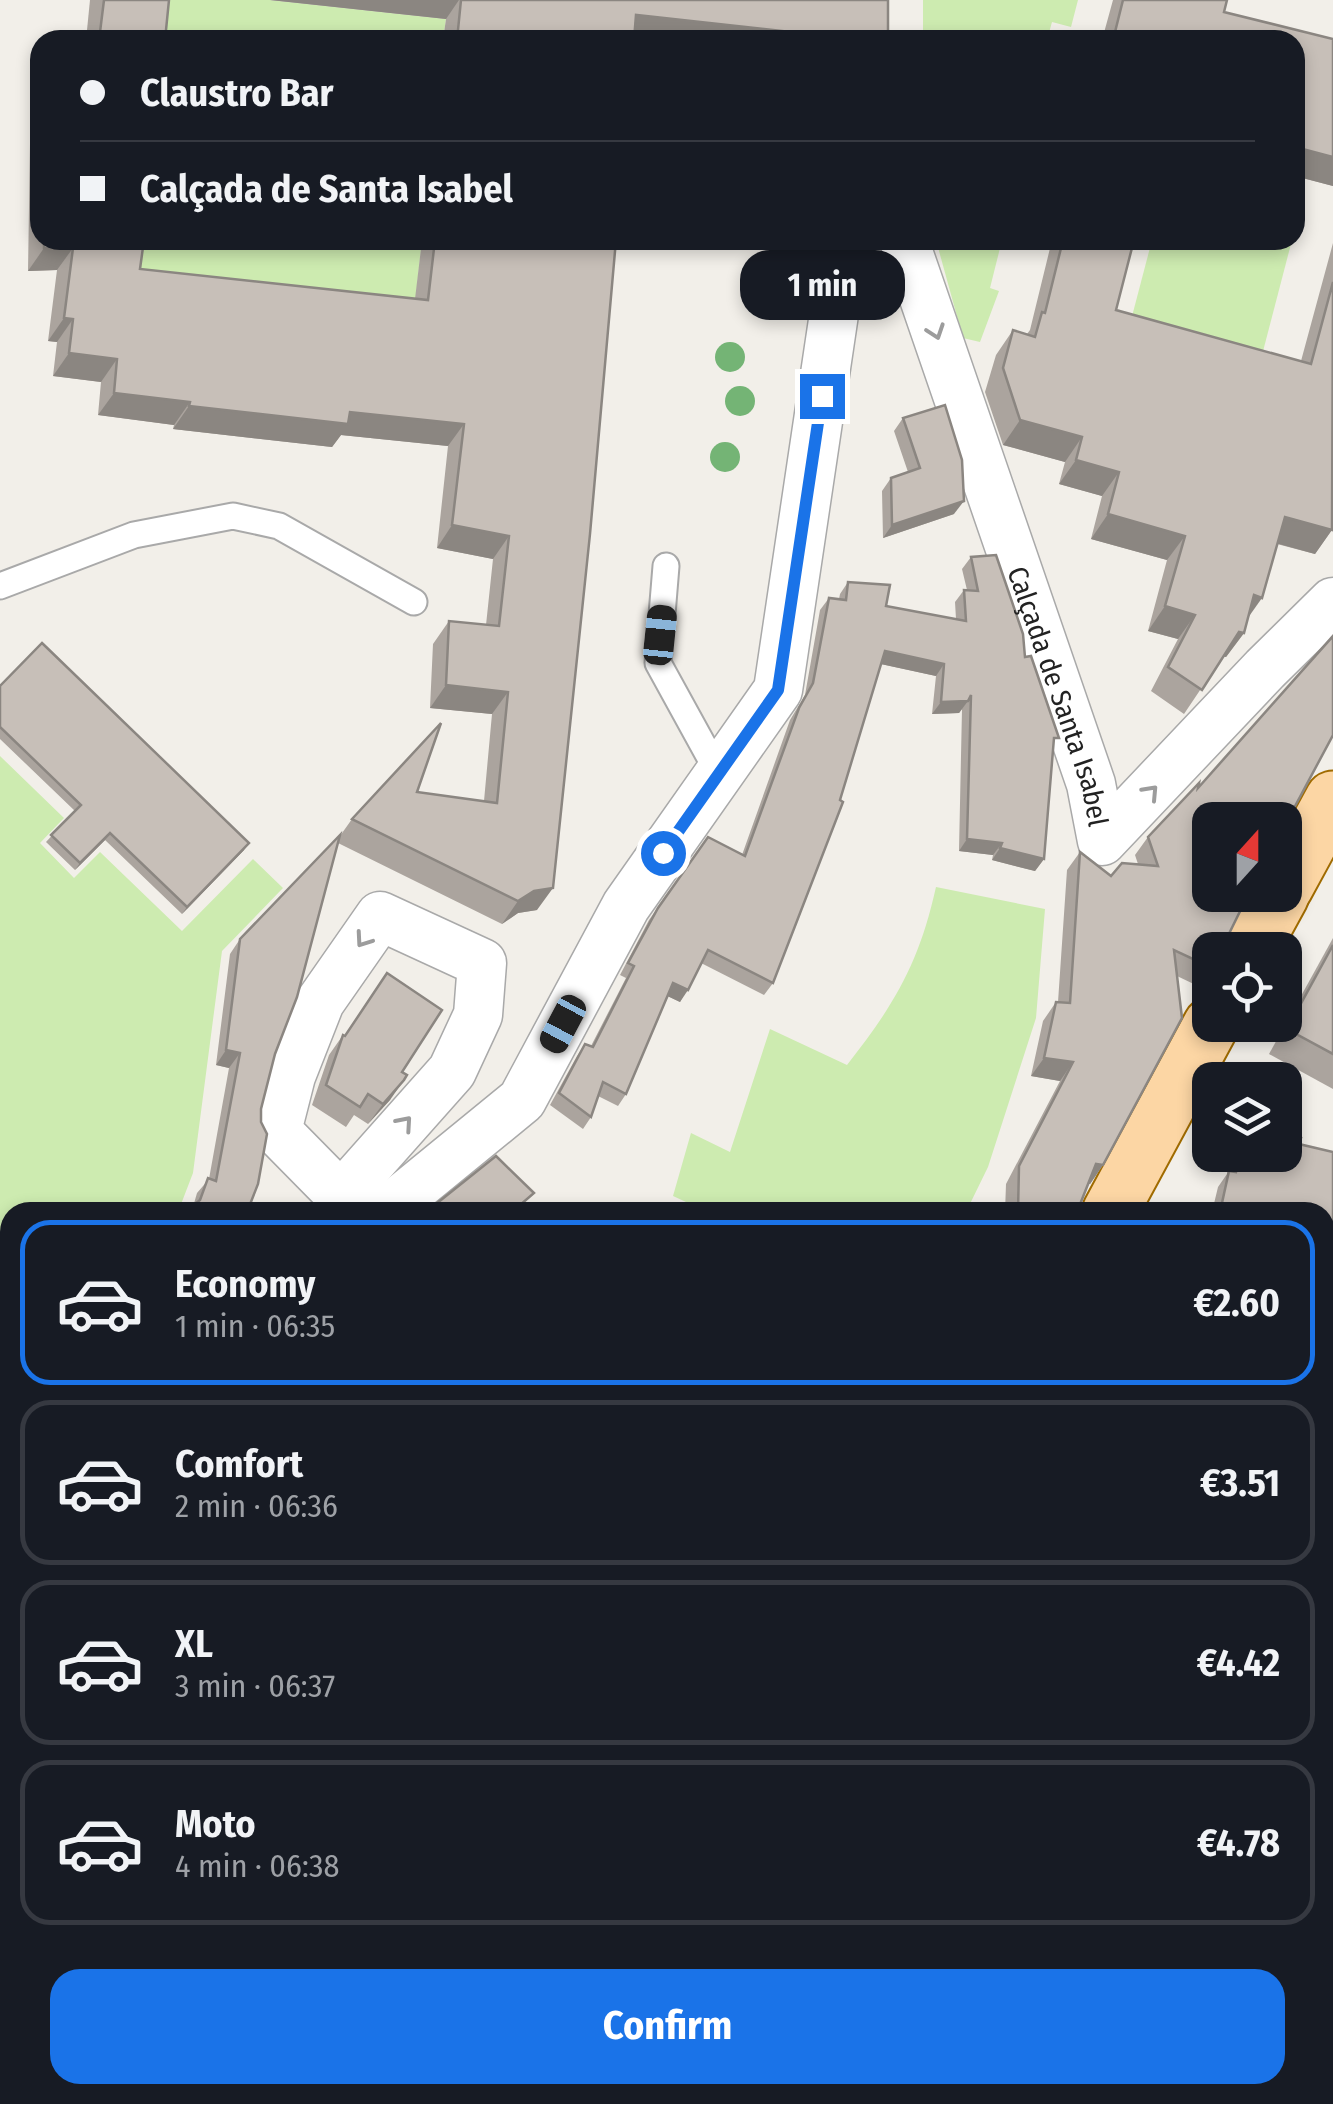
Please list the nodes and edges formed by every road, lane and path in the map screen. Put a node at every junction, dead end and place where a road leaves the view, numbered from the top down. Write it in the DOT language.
graph roads {
  1 [pos="844,250"];
  2 [pos="907,250"];
  3 [pos="666,566"];
  4 [pos="0,586"];
  5 [pos="414,602"];
  6 [pos="1333,602"];
  7 [pos="719,774"];
  8 [pos="1333,799"];
  9 [pos="1302,856"];
  10 [pos="1202,1042"];
  11 [pos="337,1202"];
  12 [pos="341,1202"];
  13 [pos="398,1202"];
  14 [pos="1115,1202"];
  1 -- 7 [label="street"];
  2 -- 6 [label="street, Calçada de Santa Isabel, one-way"];
  3 -- 7 [label="lane"];
  4 -- 5 [label="lane"];
  7 -- 13 [label="street"];
  8 -- 9 [label="main road"];
  10 -- 14 [label="main road"];
  12 -- 11 [label="street, one-way"];
}
